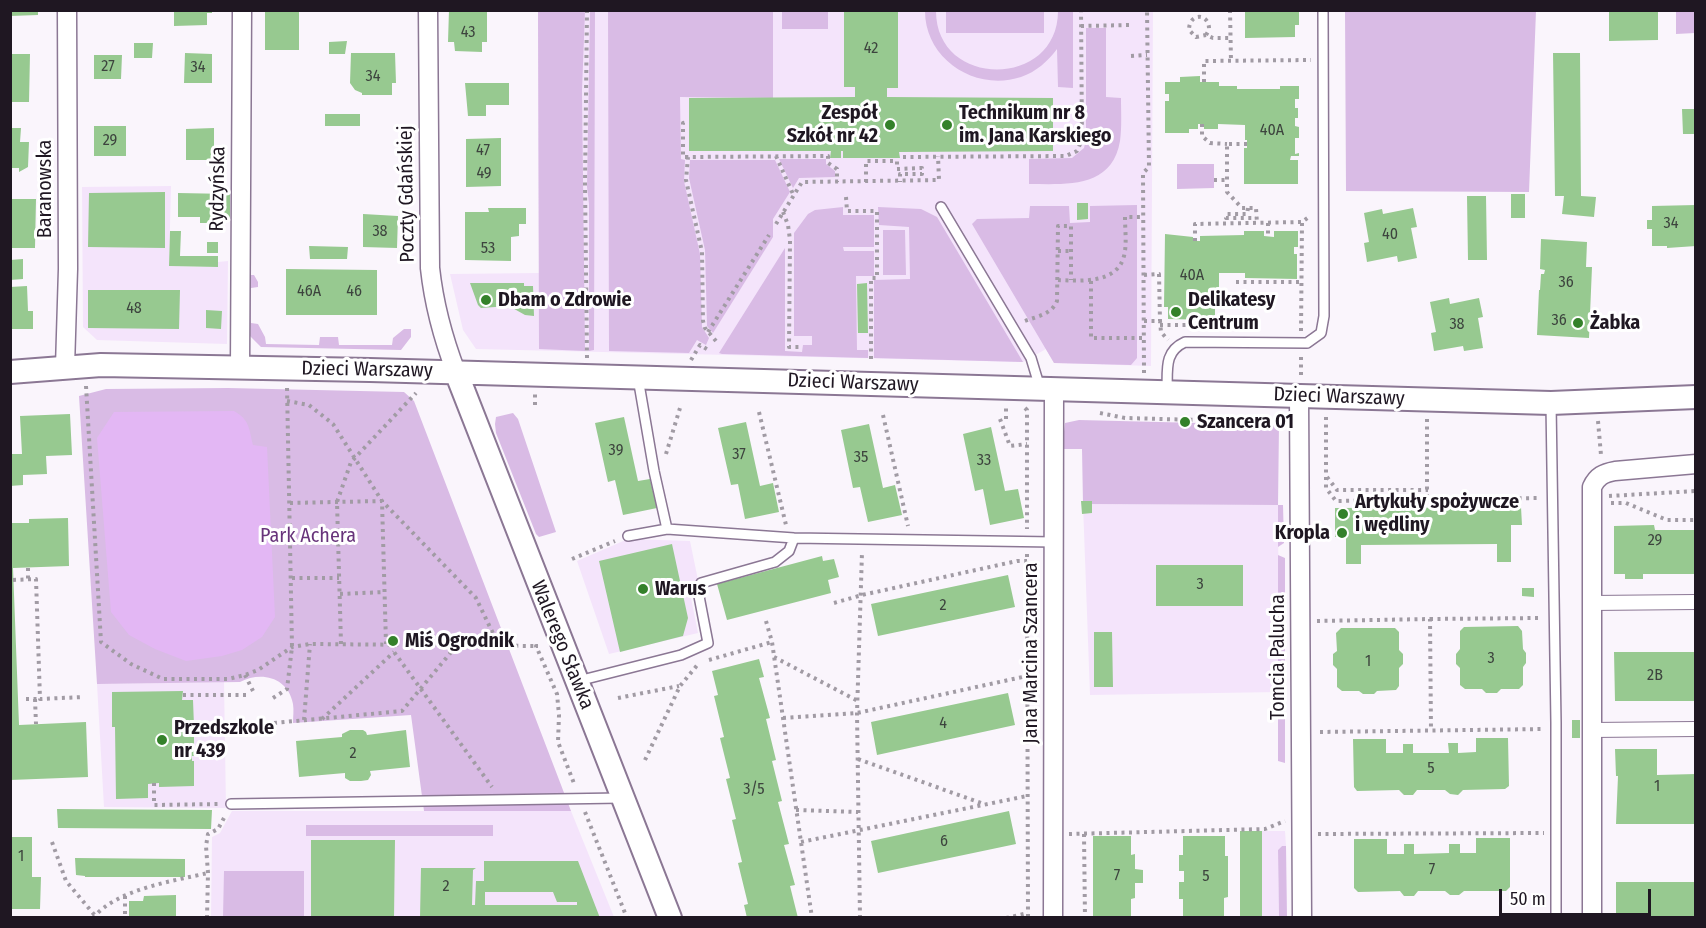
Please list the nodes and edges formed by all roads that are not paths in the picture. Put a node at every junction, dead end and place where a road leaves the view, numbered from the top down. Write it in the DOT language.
graph roads {
  1 [pos="67,10"];
  2 [pos="242,10"];
  3 [pos="428,10"];
  4 [pos="1323,10"];
  5 [pos="941,207"];
  6 [pos="65,367"];
  7 [pos="240,367"];
  8 [pos="10,372"];
  9 [pos="456,372"];
  10 [pos="638,377"];
  11 [pos="1300,387"];
  12 [pos="1047,389"];
  13 [pos="1167,392"];
  14 [pos="1695,396"];
  15 [pos="1551,403"];
  16 [pos="1695,464"];
  17 [pos="667,529"];
  18 [pos="627,536"];
  19 [pos="794,538"];
  20 [pos="1054,542"];
  21 [pos="1695,602"];
  22 [pos="1591,603"];
  23 [pos="577,681"];
  24 [pos="1695,729"];
  25 [pos="1591,730"];
  26 [pos="622,798"];
  27 [pos="231,804"];
  28 [pos="670,918"];
  29 [pos="1053,918"];
  30 [pos="1302,918"];
  31 [pos="1556,918"];
  32 [pos="1592,918"];
  1 -- 6 [label="street, Baranowska"];
  2 -- 7 [label="street, Rydzyńska"];
  3 -- 9 [label="street, Poczty Gdańskiej"];
  4 -- 13 [label="lane"];
  5 -- 12 [label="lane"];
  6 -- 7 [label="street, Dzieci Warszawy"];
  6 -- 8 [label="street, Dzieci Warszawy"];
  7 -- 9 [label="street, Dzieci Warszawy"];
  9 -- 10 [label="street, Dzieci Warszawy"];
  9 -- 23 [label="street, Walerego Sławka"];
  10 -- 12 [label="street, Dzieci Warszawy"];
  10 -- 17 [label="lane"];
  11 -- 13 [label="street, Dzieci Warszawy"];
  11 -- 15 [label="street, Dzieci Warszawy"];
  11 -- 30 [label="street, Tomcia Palucha"];
  12 -- 13 [label="street, Dzieci Warszawy"];
  12 -- 20 [label="street, Jana Marcina Szancera"];
  14 -- 15 [label="street, Dzieci Warszawy"];
  15 -- 31 [label="lane"];
  16 -- 22 [label="street"];
  17 -- 18 [label="lane"];
  17 -- 19 [label="lane"];
  19 -- 20 [label="lane"];
  19 -- 23 [label="lane"];
  20 -- 29 [label="street, Jana Marcina Szancera"];
  21 -- 22 [label="street"];
  22 -- 25 [label="street"];
  23 -- 26 [label="street, Walerego Sławka"];
  24 -- 25 [label="street"];
  25 -- 32 [label="street"];
  26 -- 27 [label="lane"];
  26 -- 28 [label="street, Walerego Sławka"];
}
